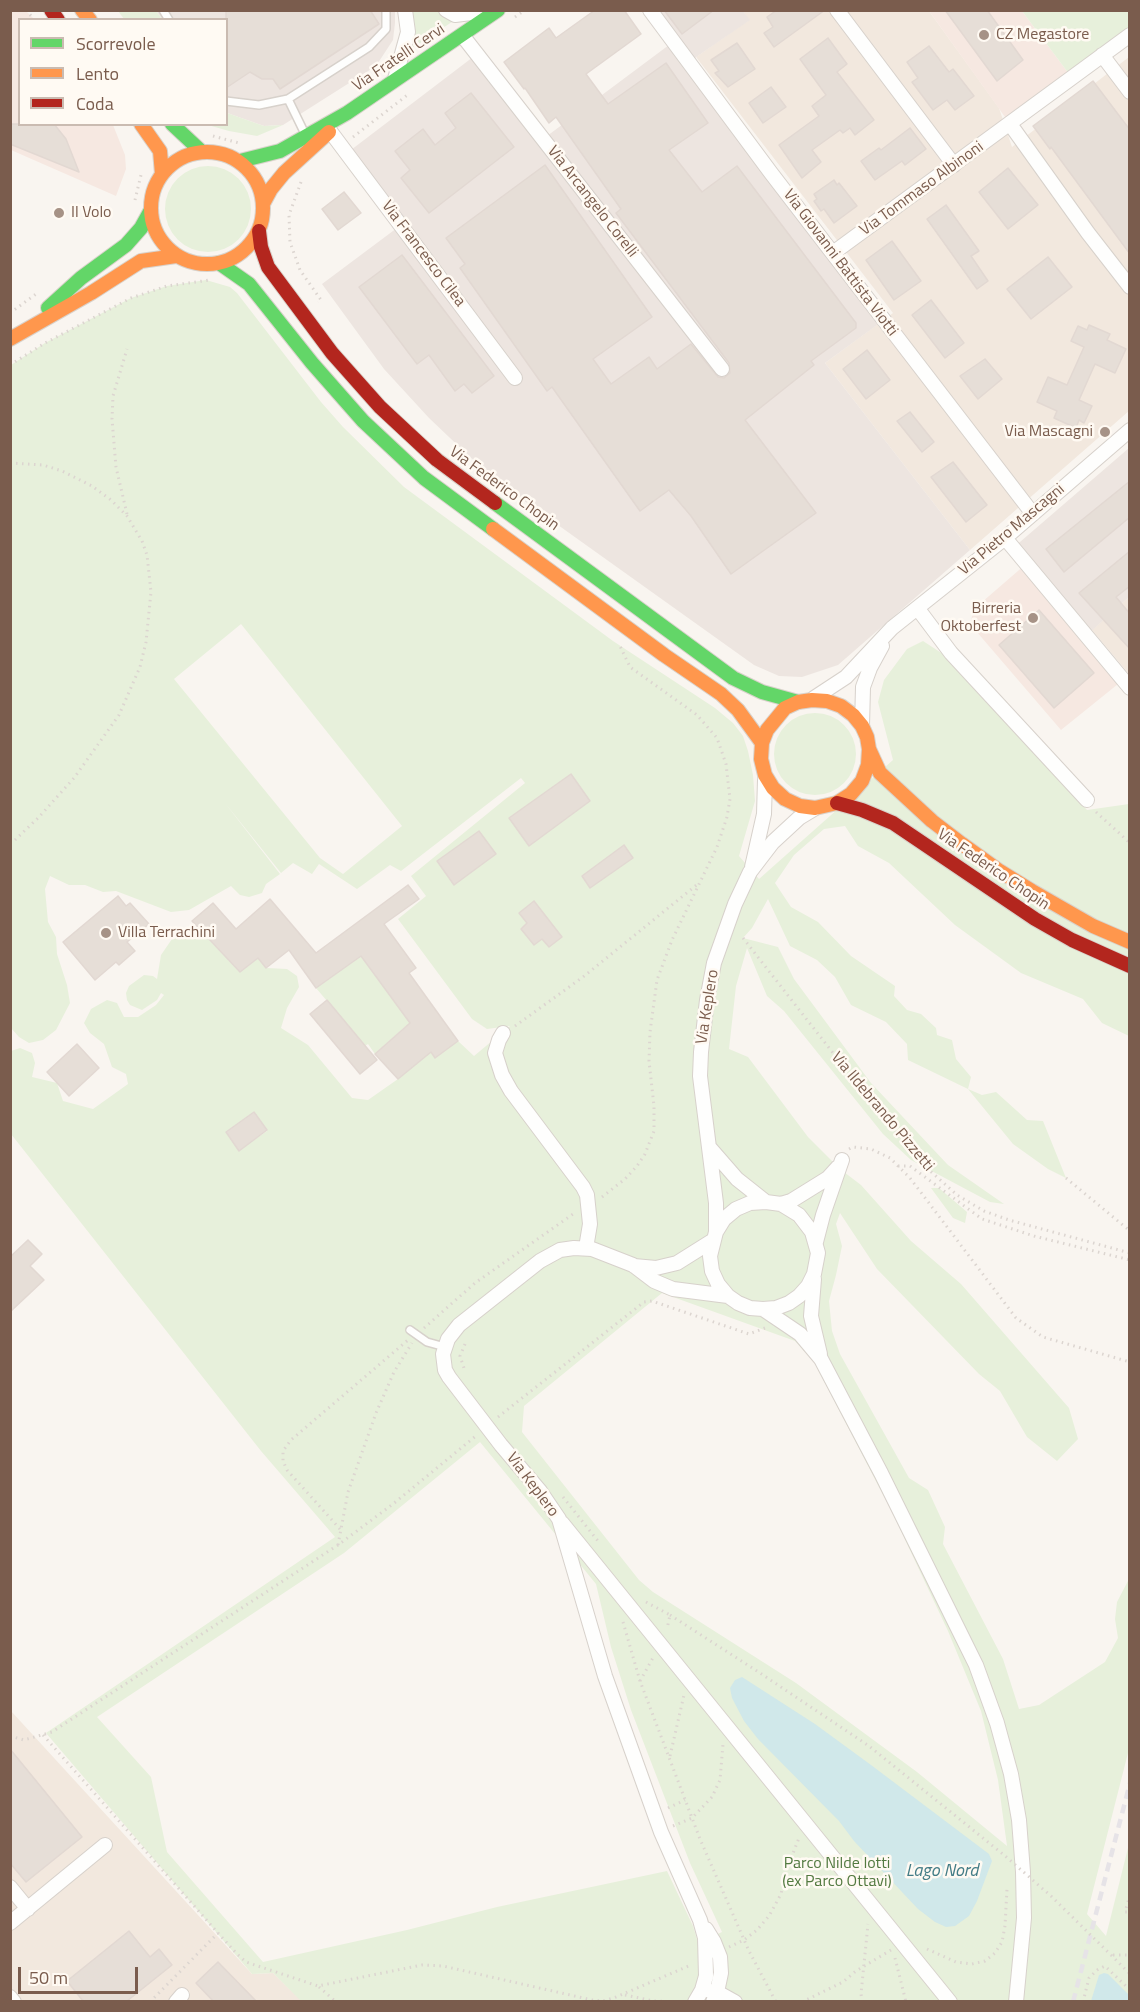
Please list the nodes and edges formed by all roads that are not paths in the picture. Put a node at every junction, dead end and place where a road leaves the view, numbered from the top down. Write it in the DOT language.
graph roads {
  1 [pos="386,10"];
  2 [pos="405,10"];
  3 [pos="446,10"];
  4 [pos="496,10"];
  5 [pos="650,10"];
  6 [pos="837,10"];
  7 [pos="462,35"];
  8 [pos="1130,35"];
  9 [pos="1102,55"];
  10 [pos="395,79"];
  11 [pos="1130,92"];
  12 [pos="288,99"];
  13 [pos="228,101"];
  14 [pos="347,113"];
  15 [pos="1010,124"];
  16 [pos="143,126"];
  17 [pos="174,126"];
  18 [pos="330,131"];
  19 [pos="306,136"];
  20 [pos="202,152"];
  21 [pos="240,161"];
  22 [pos="954,165"];
  23 [pos="162,174"];
  24 [pos="264,202"];
  25 [pos="151,210"];
  26 [pos="259,231"];
  27 [pos="833,254"];
  28 [pos="176,256"];
  29 [pos="219,263"];
  30 [pos="1130,287"];
  31 [pos="24,330"];
  32 [pos="10,339"];
  33 [pos="722,369"];
  34 [pos="515,378"];
  35 [pos="1130,430"];
  36 [pos="1033,514"];
  37 [pos="1005,538"];
  38 [pos="918,609"];
  39 [pos="892,628"];
  40 [pos="1130,688"];
  41 [pos="805,701"];
  42 [pos="862,726"];
  43 [pos="762,743"];
  44 [pos="869,749"];
  45 [pos="765,775"];
  46 [pos="1087,800"];
  47 [pos="837,803"];
  48 [pos="815,808"];
  49 [pos="750,872"];
  50 [pos="1130,942"];
  51 [pos="1130,966"];
  52 [pos="503,1033"];
  53 [pos="710,1148"];
  54 [pos="766,1202"];
  55 [pos="781,1204"];
  56 [pos="714,1237"];
  57 [pos="816,1242"];
  58 [pos="586,1248"];
  59 [pos="633,1266"];
  60 [pos="814,1274"];
  61 [pos="728,1296"];
  62 [pos="763,1309"];
  63 [pos="414,1334"];
  64 [pos="445,1347"];
  65 [pos="821,1359"];
  66 [pos="559,1519"];
  67 [pos="105,1845"];
  68 [pos="10,1887"];
  69 [pos="28,1909"];
  70 [pos="10,1923"];
  71 [pos="10,1997"];
  72 [pos="707,1997"];
  73 [pos="14,2001"];
  74 [pos="735,2001"];
  75 [pos="950,2001"];
  76 [pos="1016,2001"];
  1 -- 12 [label="lane"];
  2 -- 10 [label="street"];
  3 -- 4 [label="street"];
  4 -- 7 [label="main road, Via Fratelli Cervi"];
  5 -- 27 [label="street, Via Giovanni Battista Viotti"];
  6 -- 22 [label="street"];
  7 -- 10 [label="main road, Via Fratelli Cervi"];
  7 -- 33 [label="street, Via Arcangelo Corelli"];
  8 -- 9 [label="street, Via Tommaso Albinoni"];
  9 -- 11 [label="street"];
  9 -- 15 [label="street, Via Tommaso Albinoni"];
  10 -- 14 [label="main road, Via Fratelli Cervi"];
  12 -- 13 [label="lane"];
  12 -- 19 [label="lane"];
  14 -- 18 [label="main road, Via Fratelli Cervi"];
  14 -- 19 [label="main road, Via Fratelli Cervi"];
  15 -- 22 [label="street, Via Tommaso Albinoni"];
  15 -- 30 [label="street"];
  16 -- 23 [label="main road"];
  17 -- 20 [label="main road"];
  18 -- 24 [label="main road, Via Fratelli Cervi"];
  18 -- 34 [label="street, Via Francesco Cilea"];
  19 -- 21 [label="main road, Via Fratelli Cervi"];
  20 -- 21 [label="main road"];
  20 -- 23 [label="main road"];
  21 -- 24 [label="main road"];
  22 -- 27 [label="street, Via Tommaso Albinoni"];
  23 -- 25 [label="main road"];
  24 -- 26 [label="main road, Via Fratelli Cervi"];
  25 -- 28 [label="main road"];
  25 -- 31 [label="main road"];
  26 -- 29 [label="main road"];
  26 -- 41 [label="main road, Via Federico Chopin"];
  27 -- 36 [label="street, Via Giovanni Battista Viotti"];
  28 -- 29 [label="main road"];
  28 -- 31 [label="main road"];
  29 -- 43 [label="main road"];
  31 -- 32 [label="main road"];
  35 -- 36 [label="street, Via Pietro Mascagni"];
  36 -- 37 [label="street, Via Pietro Mascagni"];
  37 -- 38 [label="street, Via Pietro Mascagni"];
  37 -- 40 [label="street"];
  38 -- 39 [label="street, Via Pietro Mascagni"];
  38 -- 46 [label="street"];
  39 -- 41 [label="street, Via Pietro Mascagni"];
  39 -- 42 [label="street, Via Pietro Mascagni"];
  41 -- 42 [label="main road, Via Federico Chopin"];
  41 -- 43 [label="main road"];
  42 -- 44 [label="main road, Via Federico Chopin"];
  43 -- 45 [label="main road"];
  44 -- 47 [label="main road, Via Federico Chopin"];
  44 -- 50 [label="main road, Via Federico Chopin"];
  45 -- 48 [label="main road, Via Federico Chopin"];
  45 -- 49 [label="street"];
  47 -- 48 [label="main road, Via Federico Chopin"];
  47 -- 51 [label="main road, Via Federico Chopin"];
  48 -- 49 [label="street"];
  49 -- 53 [label="street, Via Keplero"];
  52 -- 58 [label="street"];
  53 -- 54 [label="street"];
  53 -- 56 [label="street, Via Keplero"];
  54 -- 55 [label="street"];
  54 -- 56 [label="street"];
  55 -- 57 [label="street"];
  55 -- 57 [label="street"];
  56 -- 59 [label="street"];
  56 -- 61 [label="street"];
  57 -- 60 [label="street"];
  58 -- 59 [label="street"];
  58 -- 64 [label="street"];
  59 -- 61 [label="street"];
  60 -- 62 [label="street"];
  60 -- 65 [label="street"];
  61 -- 62 [label="street"];
  62 -- 65 [label="street"];
  63 -- 64 [label="lane"];
  64 -- 66 [label="street, Via Keplero"];
  65 -- 76 [label="street"];
  66 -- 72 [label="street, Via Keplero"];
  66 -- 75 [label="street"];
  67 -- 69 [label="street"];
  68 -- 69 [label="street"];
  69 -- 70 [label="street"];
  71 -- 73 [label="street"];
  72 -- 74 [label="street"];
}
